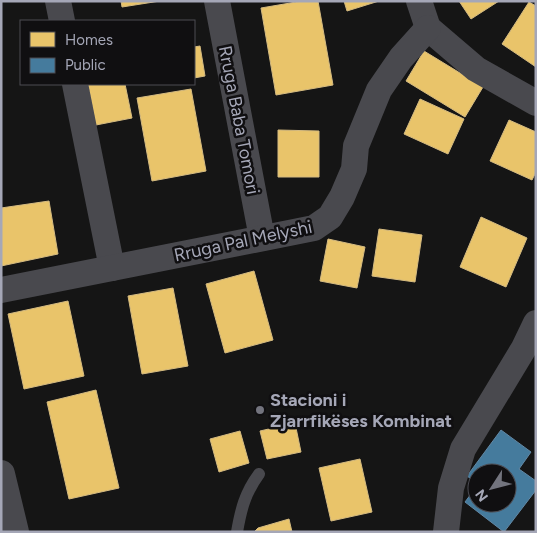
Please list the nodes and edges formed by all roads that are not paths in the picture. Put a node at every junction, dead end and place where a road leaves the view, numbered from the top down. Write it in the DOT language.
graph roads {
  1 [pos="58,1"];
  2 [pos="217,1"];
  3 [pos="419,1"];
  4 [pos="62,20"];
  5 [pos="428,28"];
  6 [pos="75,85"];
  7 [pos="536,103"];
  8 [pos="262,238"];
  9 [pos="112,268"];
  10 [pos="1,290"];
  11 [pos="536,323"];
  12 [pos="1,474"];
  13 [pos="259,474"];
  14 [pos="15,532"];
  15 [pos="237,532"];
  16 [pos="446,532"];
  1 -- 4 [label="street"];
  2 -- 8 [label="street, Rruga Baba Tomori"];
  3 -- 5 [label="street"];
  5 -- 7 [label="street"];
  5 -- 8 [label="street, Rruga Pal Melyshi"];
  6 -- 9 [label="street"];
  8 -- 9 [label="street, Rruga Pal Melyshi"];
  9 -- 10 [label="street, Rruga Pal Melyshi"];
  11 -- 16 [label="street"];
  12 -- 14 [label="street"];
  13 -- 15 [label="lane"];
}
